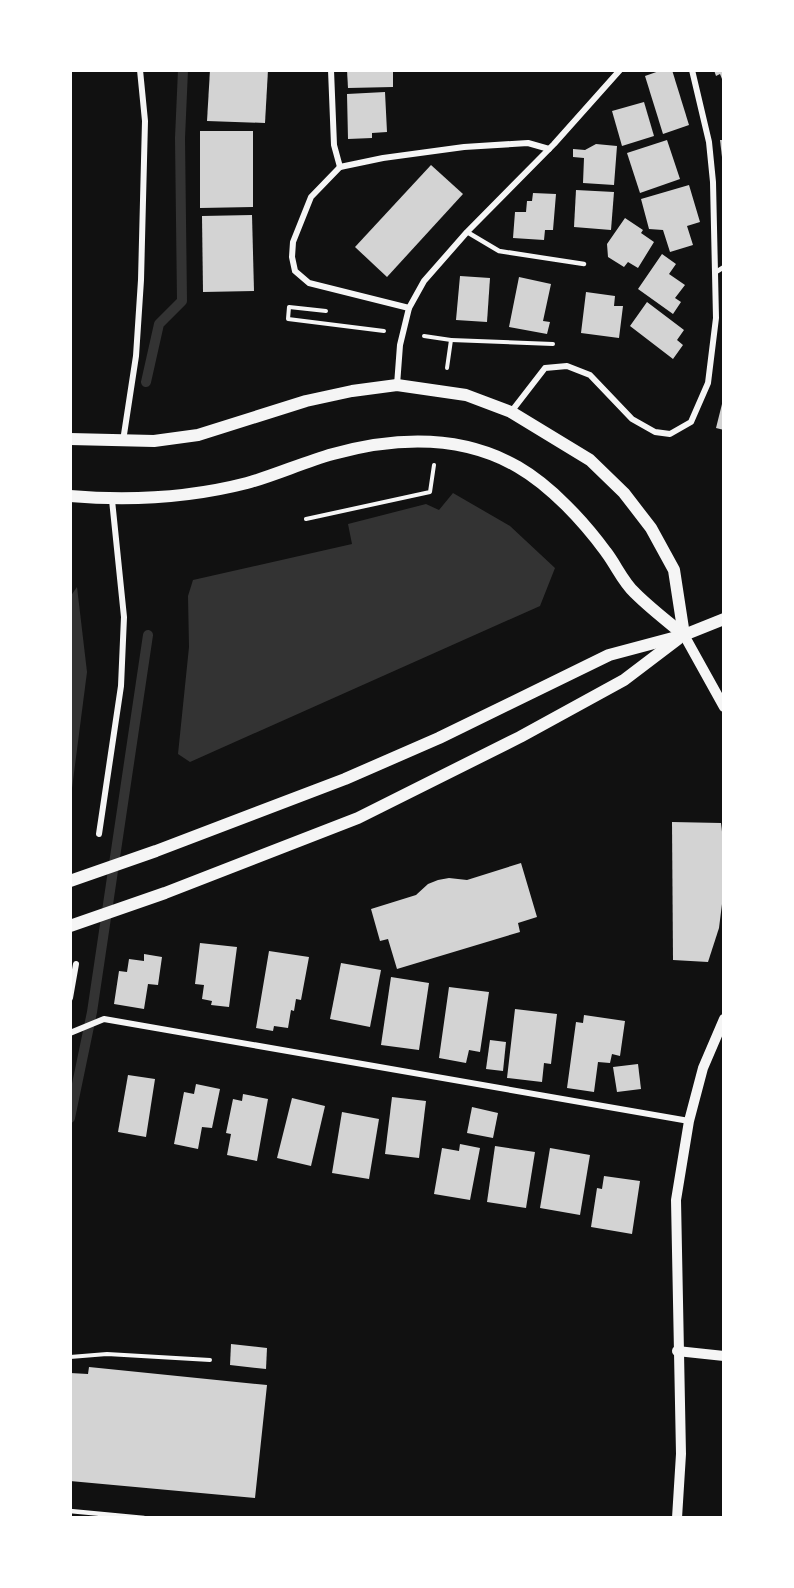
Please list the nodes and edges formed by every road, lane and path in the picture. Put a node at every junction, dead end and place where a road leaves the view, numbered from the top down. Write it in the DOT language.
graph roads {
  1 [pos="140,70"];
  2 [pos="331,70"];
  3 [pos="620,70"];
  4 [pos="692,70"];
  5 [pos="549,149"];
  6 [pos="340,166"];
  7 [pos="467,232"];
  8 [pos="584,264"];
  9 [pos="723,267"];
  10 [pos="716,272"];
  11 [pos="409,308"];
  12 [pos="334,312"];
  13 [pos="723,316"];
  14 [pos="716,318"];
  15 [pos="345,325"];
  16 [pos="451,340"];
  17 [pos="555,344"];
  18 [pos="397,385"];
  19 [pos="511,412"];
  20 [pos="70,439"];
  21 [pos="123,441"];
  22 [pos="422,494"];
  23 [pos="70,496"];
  24 [pos="112,500"];
  25 [pos="306,519"];
  26 [pos="723,619"];
  27 [pos="684,635"];
  28 [pos="723,707"];
  29 [pos="99,834"];
  30 [pos="70,881"];
  31 [pos="70,927"];
  32 [pos="76,964"];
  33 [pos="70,998"];
  34 [pos="723,1019"];
  35 [pos="70,1033"];
  36 [pos="689,1121"];
  37 [pos="677,1351"];
  38 [pos="723,1356"];
  39 [pos="70,1357"];
  40 [pos="210,1360"];
  41 [pos="70,1511"];
  42 [pos="144,1518"];
  43 [pos="677,1518"];
  1 -- 21 [label="street"];
  2 -- 6 [label="street"];
  3 -- 5 [label="street"];
  4 -- 10 [label="street"];
  5 -- 6 [label="street"];
  5 -- 7 [label="street"];
  6 -- 11 [label="street"];
  7 -- 8 [label="lane"];
  7 -- 11 [label="street"];
  9 -- 10 [label="lane"];
  10 -- 14 [label="street"];
  11 -- 18 [label="street"];
  12 -- 15 [label="path"];
  13 -- 14 [label="lane"];
  14 -- 19 [label="street"];
  16 -- 17 [label="path"];
  18 -- 19 [label="main road"];
  18 -- 21 [label="main road"];
  19 -- 27 [label="main road"];
  20 -- 21 [label="main road"];
  22 -- 25 [label="path"];
  23 -- 24 [label="main road"];
  24 -- 27 [label="main road"];
  24 -- 29 [label="street"];
  26 -- 27 [label="main road"];
  27 -- 28 [label="street"];
  27 -- 30 [label="main road"];
  27 -- 31 [label="main road"];
  32 -- 33 [label="street"];
  34 -- 36 [label="street"];
  35 -- 36 [label="street"];
  36 -- 37 [label="street"];
  37 -- 38 [label="street"];
  37 -- 43 [label="street"];
  39 -- 40 [label="path"];
  41 -- 42 [label="lane"];
}
